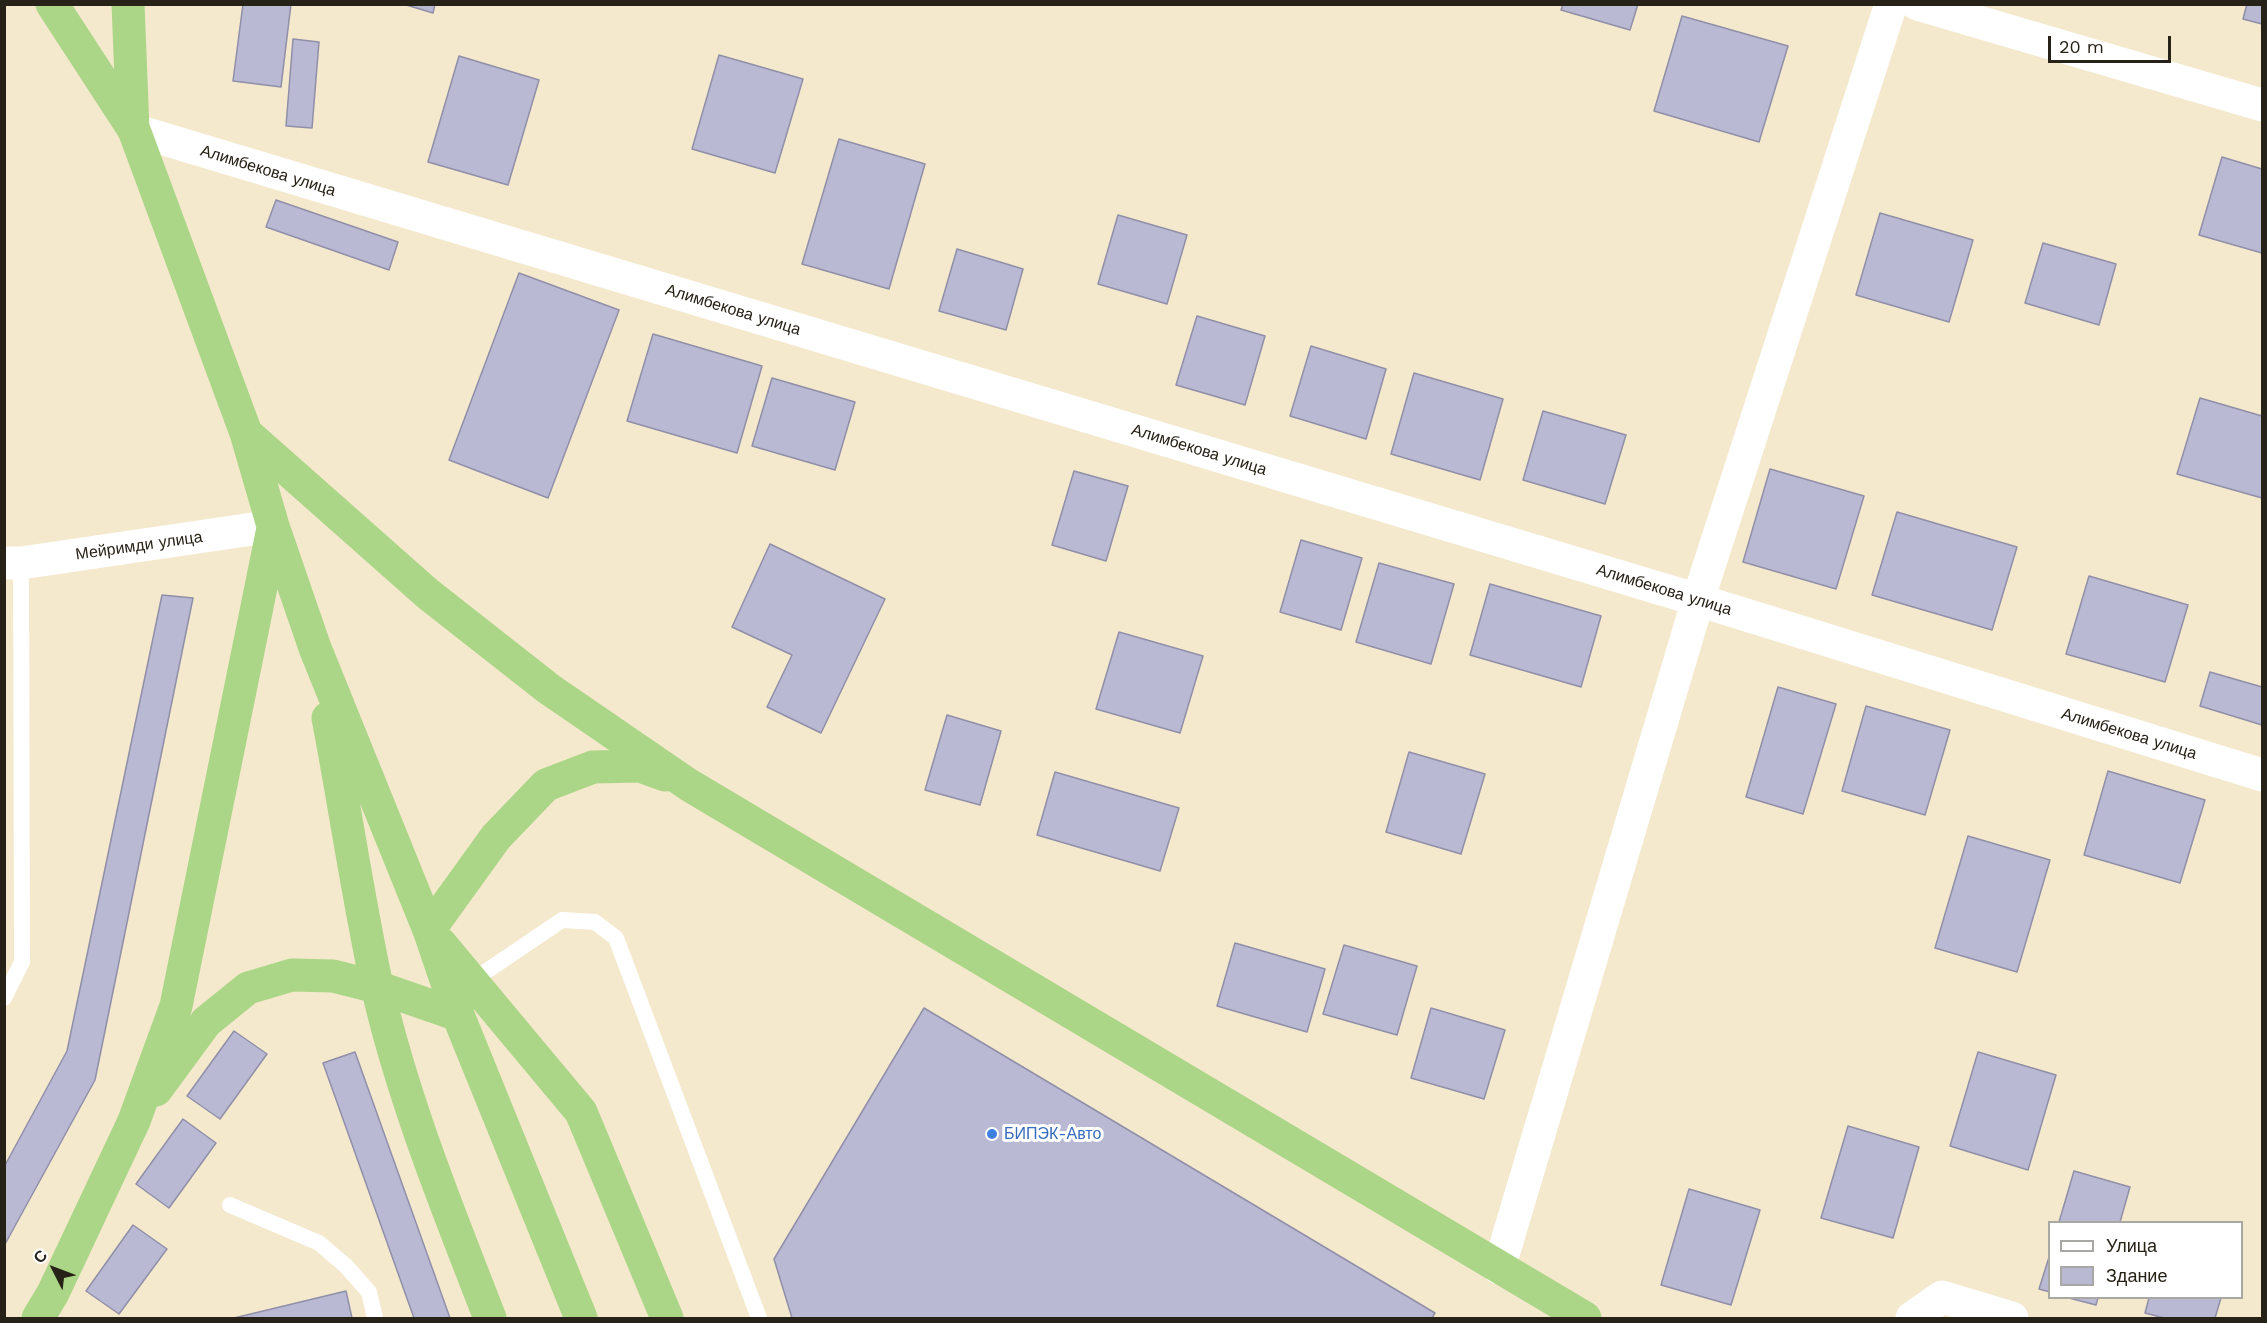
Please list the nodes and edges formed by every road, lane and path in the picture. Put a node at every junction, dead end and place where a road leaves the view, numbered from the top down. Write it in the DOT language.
graph roads {
  1 [pos="52,4"];
  2 [pos="128,4"];
  3 [pos="1891,4"];
  4 [pos="1917,4"];
  5 [pos="2262,105"];
  6 [pos="134,130"];
  7 [pos="246,433"];
  8 [pos="273,526"];
  9 [pos="13,563"];
  10 [pos="1698,600"];
  11 [pos="315,648"];
  12 [pos="2262,776"];
  13 [pos="689,785"];
  14 [pos="429,930"];
  15 [pos="22,962"];
  16 [pos="4,963"];
  17 [pos="472,981"];
  18 [pos="377,987"];
  19 [pos="4,998"];
  20 [pos="458,1015"];
  21 [pos="134,1121"];
  22 [pos="230,1204"];
  23 [pos="1499,1268"];
  24 [pos="39,1318"];
  25 [pos="375,1318"];
  26 [pos="490,1318"];
  27 [pos="581,1318"];
  28 [pos="667,1318"];
  29 [pos="759,1318"];
  30 [pos="1584,1318"];
  31 [pos="1912,1318"];
  32 [pos="2012,1318"];
  1 -- 6 [label="highway"];
  2 -- 6 [label="highway"];
  3 -- 10 [label="street"];
  4 -- 5 [label="street"];
  6 -- 7 [label="highway"];
  6 -- 10 [label="street, Алимбекова улица"];
  7 -- 8 [label="highway"];
  7 -- 13 [label="highway"];
  8 -- 9 [label="street, Мейримди улица"];
  8 -- 11 [label="highway"];
  8 -- 21 [label="highway"];
  9 -- 15 [label="lane"];
  10 -- 12 [label="street, Алимбекова улица"];
  10 -- 23 [label="street"];
  11 -- 14 [label="highway"];
  11 -- 18 [label="highway"];
  13 -- 14 [label="highway"];
  13 -- 23 [label="highway"];
  14 -- 17 [label="highway"];
  14 -- 20 [label="highway"];
  15 -- 16 [label="lane"];
  15 -- 19 [label="lane"];
  17 -- 28 [label="highway"];
  17 -- 29 [label="lane"];
  18 -- 20 [label="highway"];
  18 -- 21 [label="highway"];
  18 -- 26 [label="highway"];
  20 -- 27 [label="highway"];
  21 -- 24 [label="highway"];
  22 -- 25 [label="lane"];
  23 -- 30 [label="highway"];
  31 -- 32 [label="street"];
}
